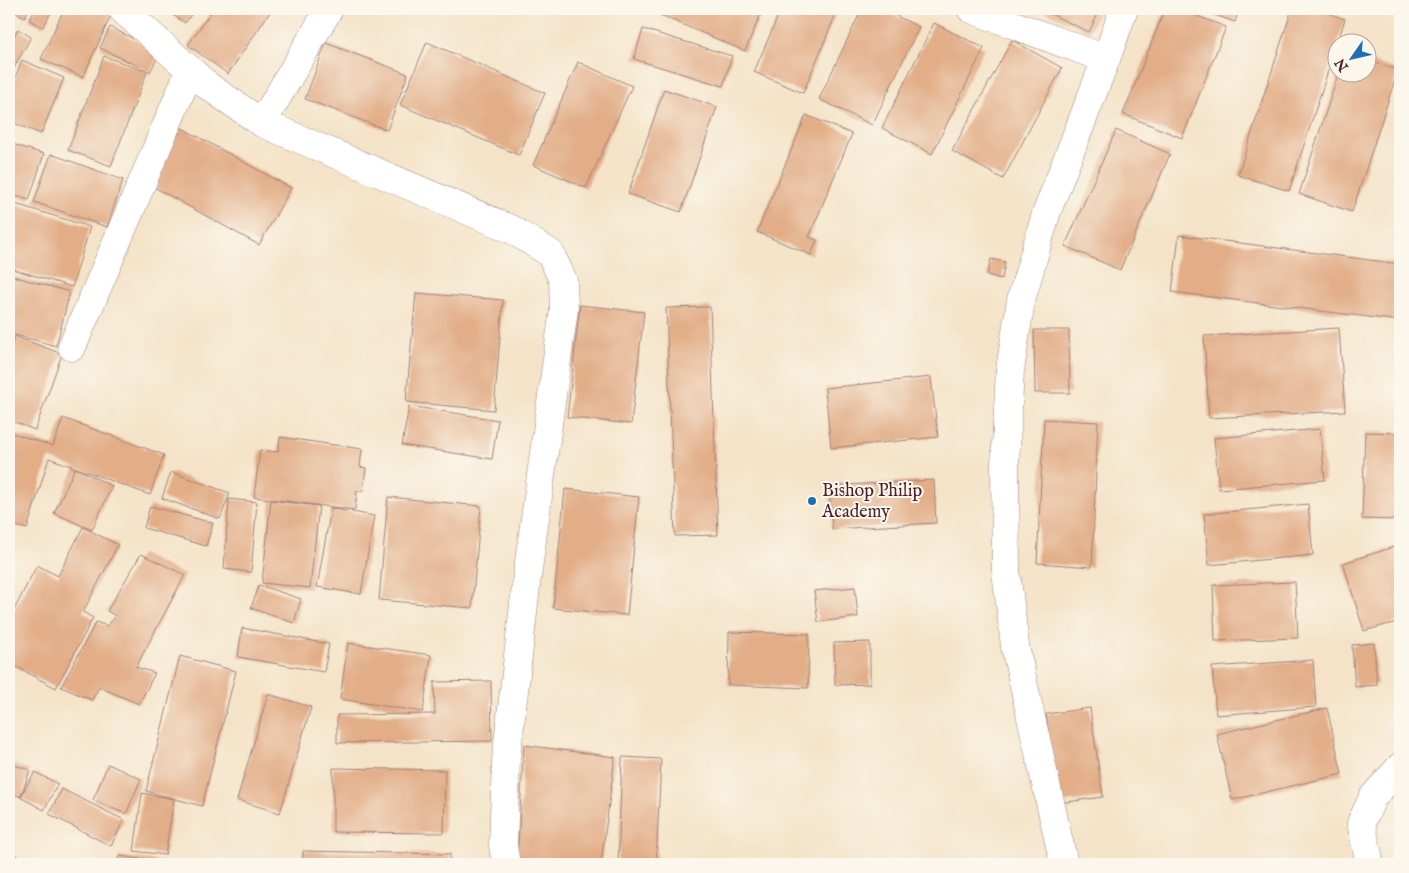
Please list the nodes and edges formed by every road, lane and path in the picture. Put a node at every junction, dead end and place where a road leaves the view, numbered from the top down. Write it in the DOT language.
graph roads {
  1 [pos="122,9"];
  2 [pos="329,9"];
  3 [pos="971,9"];
  4 [pos="1124,9"];
  5 [pos="1106,59"];
  6 [pos="190,70"];
  7 [pos="262,123"];
  8 [pos="72,347"];
  9 [pos="1400,767"];
  10 [pos="506,864"];
  11 [pos="1064,864"];
  12 [pos="1370,864"];
  1 -- 6 [label="street"];
  2 -- 7 [label="street"];
  3 -- 5 [label="street"];
  4 -- 5 [label="street"];
  5 -- 11 [label="street"];
  6 -- 7 [label="street"];
  6 -- 8 [label="street"];
  7 -- 10 [label="street"];
  9 -- 12 [label="street"];
}
